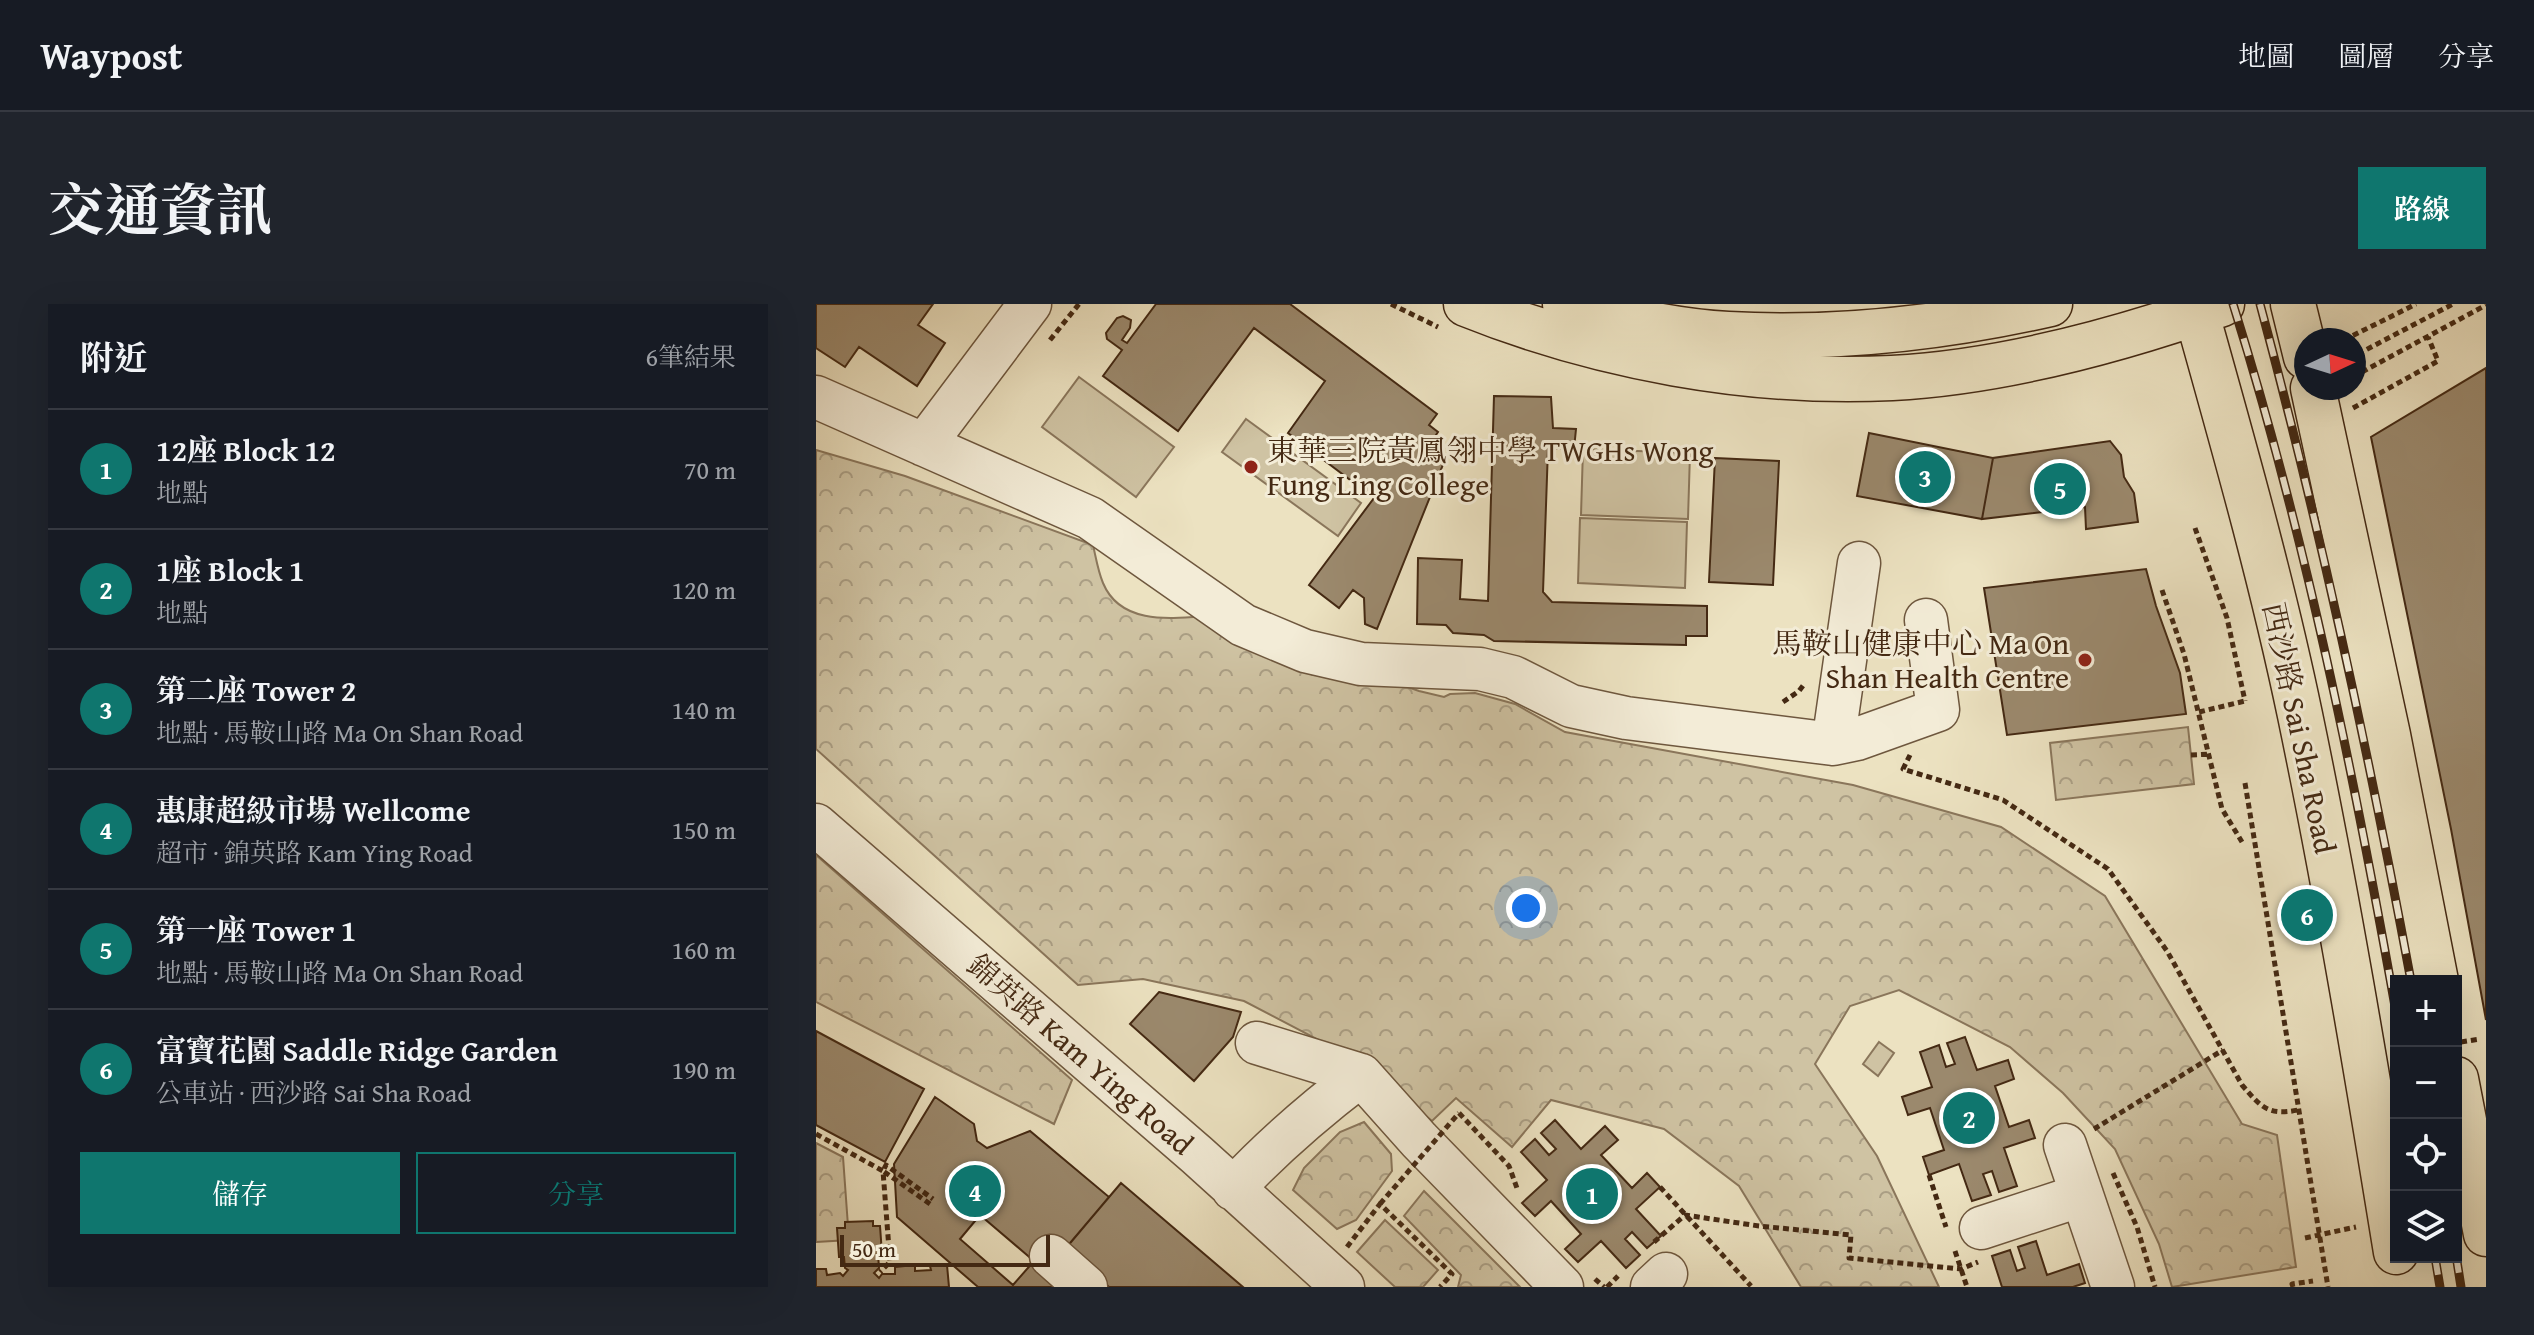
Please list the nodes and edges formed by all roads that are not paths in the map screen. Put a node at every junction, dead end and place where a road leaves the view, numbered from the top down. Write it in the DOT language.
graph roads {
  1 [pos="1030,304"];
  2 [pos="1466,304"];
  3 [pos="1565,304"];
  4 [pos="2050,304"];
  5 [pos="2293,304"];
  6 [pos="2204,307"];
  7 [pos="2299,328"];
  8 [pos="816,397"];
  9 [pos="2316,400"];
  10 [pos="924,445"];
  11 [pos="1859,563"];
  12 [pos="1926,620"];
  13 [pos="1833,744"];
  14 [pos="816,825"];
  15 [pos="2435,975"];
  16 [pos="1257,1043"];
  17 [pos="1361,1075"];
  18 [pos="2462,1110"];
  19 [pos="2078,1138"];
  20 [pos="1233,1189"];
  21 [pos="2082,1195"];
  22 [pos="2390,1218"];
  23 [pos="2486,1234"];
  24 [pos="1981,1244"];
  25 [pos="1051,1256"];
  26 [pos="2398,1263"];
  27 [pos="1345,1268"];
  28 [pos="1086,1287"];
  29 [pos="1562,1287"];
  30 [pos="2113,1287"];
  31 [pos="2402,1287"];
  1 -- 10 [label="street"];
  2 -- 6 [label="main road"];
  3 -- 4 [label="main road"];
  5 -- 7 [label="main road"];
  6 -- 22 [label="main road, 西沙路 Sai Sha Road"];
  8 -- 10 [label="street"];
  9 -- 15 [label="main road"];
  10 -- 13 [label="street"];
  11 -- 13 [label="street"];
  12 -- 13 [label="street"];
  14 -- 20 [label="street, 錦英路 Kam Ying Road"];
  16 -- 17 [label="street"];
  17 -- 20 [label="street"];
  17 -- 29 [label="street"];
  18 -- 23 [label="main road"];
  19 -- 21 [label="street"];
  20 -- 27 [label="street, 錦英路 Kam Ying Road"];
  21 -- 24 [label="street"];
  21 -- 30 [label="street"];
  25 -- 28 [label="street"];
  26 -- 31 [label="main road, 西沙路 Sai Sha Road"];
}
